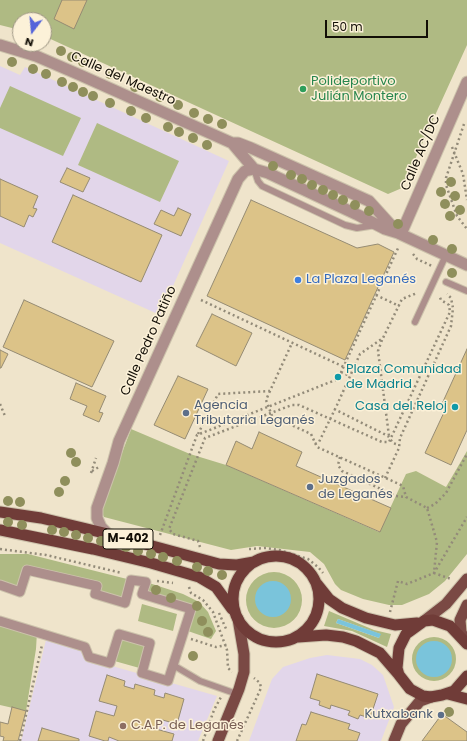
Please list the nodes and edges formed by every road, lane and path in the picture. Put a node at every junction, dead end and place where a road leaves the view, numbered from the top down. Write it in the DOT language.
graph roads {
  1 [pos="0,45"];
  2 [pos="467,82"];
  3 [pos="465,120"];
  4 [pos="445,133"];
  5 [pos="232,143"];
  6 [pos="455,155"];
  7 [pos="254,168"];
  8 [pos="467,200"];
  9 [pos="467,229"];
  10 [pos="400,237"];
  11 [pos="418,242"];
  12 [pos="446,255"];
  13 [pos="467,265"];
  14 [pos="440,269"];
  15 [pos="446,282"];
  16 [pos="432,286"];
  17 [pos="441,290"];
  18 [pos="467,291"];
  19 [pos="376,295"];
  20 [pos="201,300"];
  21 [pos="399,306"];
  22 [pos="414,322"];
  23 [pos="383,338"];
  24 [pos="292,343"];
  25 [pos="344,367"];
  26 [pos="341,372"];
  27 [pos="350,376"];
  28 [pos="270,391"];
  29 [pos="0,404"];
  30 [pos="269,407"];
  31 [pos="334,409"];
  32 [pos="271,413"];
  33 [pos="5,416"];
  34 [pos="329,417"];
  35 [pos="198,435"];
  36 [pos="390,438"];
  37 [pos="315,444"];
  38 [pos="399,445"];
  39 [pos="467,454"];
  40 [pos="340,457"];
  41 [pos="102,465"];
  42 [pos="90,474"];
  43 [pos="385,478"];
  44 [pos="406,497"];
  45 [pos="427,508"];
  46 [pos="0,512"];
  47 [pos="467,517"];
  48 [pos="0,530"];
  49 [pos="108,534"];
  50 [pos="153,534"];
  51 [pos="193,545"];
  52 [pos="205,548"];
  53 [pos="0,549"];
  54 [pos="247,550"];
  55 [pos="199,552"];
  56 [pos="254,562"];
  57 [pos="434,573"];
  58 [pos="125,574"];
  59 [pos="192,575"];
  60 [pos="153,580"];
  61 [pos="327,580"];
  62 [pos="462,580"];
  63 [pos="314,581"];
  64 [pos="177,584"];
  65 [pos="0,585"];
  66 [pos="182,585"];
  67 [pos="189,587"];
  68 [pos="196,590"];
  69 [pos="467,605"];
  70 [pos="384,610"];
  71 [pos="217,611"];
  72 [pos="236,616"];
  73 [pos="0,621"];
  74 [pos="422,622"];
  75 [pos="228,634"];
  76 [pos="44,635"];
  77 [pos="183,637"];
  78 [pos="295,637"];
  79 [pos="465,641"];
  80 [pos="232,644"];
  81 [pos="226,645"];
  82 [pos="173,665"];
  83 [pos="234,668"];
  84 [pos="235,673"];
  85 [pos="399,675"];
  86 [pos="467,676"];
  87 [pos="249,677"];
  88 [pos="225,691"];
  89 [pos="237,694"];
  90 [pos="448,694"];
  91 [pos="431,697"];
  92 [pos="467,699"];
  93 [pos="20,741"];
  94 [pos="203,741"];
  95 [pos="218,741"];
  96 [pos="237,741"];
  97 [pos="394,741"];
  1 -- 5 [label="street, Calle del Maestro"];
  2 -- 4 [label="street, Calle AC/DC"];
  3 -- 6 [label="path"];
  4 -- 6 [label="path"];
  4 -- 10 [label="street, Calle AC/DC"];
  5 -- 7 [label="street, Calle del Maestro"];
  5 -- 10 [label="street, Calle del Maestro"];
  6 -- 8 [label="path"];
  6 -- 9 [label="path"];
  7 -- 10 [label="street, Calle del Maestro"];
  7 -- 49 [label="street, Calle Pedro Patiño"];
  10 -- 11 [label="street, Calle del Maestro"];
  10 -- 19 [label="path"];
  11 -- 12 [label="street, Calle del Maestro"];
  11 -- 14 [label="path"];
  12 -- 13 [label="street, Calle del Maestro"];
  12 -- 14 [label="lane"];
  14 -- 16 [label="lane"];
  15 -- 18 [label="lane"];
  16 -- 17 [label="path"];
  16 -- 21 [label="path"];
  16 -- 22 [label="lane"];
  17 -- 36 [label="path"];
  17 -- 38 [label="path"];
  19 -- 21 [label="path"];
  19 -- 25 [label="path"];
  20 -- 24 [label="path"];
  21 -- 23 [label="path"];
  23 -- 27 [label="path"];
  23 -- 36 [label="path"];
  24 -- 25 [label="path"];
  24 -- 28 [label="path"];
  25 -- 26 [label="path"];
  26 -- 27 [label="path"];
  26 -- 30 [label="path"];
  27 -- 31 [label="path"];
  28 -- 30 [label="path"];
  28 -- 35 [label="path"];
  29 -- 33 [label="path"];
  30 -- 32 [label="path"];
  30 -- 35 [label="path"];
  31 -- 34 [label="path"];
  31 -- 36 [label="path"];
  32 -- 34 [label="path"];
  32 -- 37 [label="path"];
  32 -- 55 [label="path"];
  34 -- 36 [label="path"];
  34 -- 37 [label="path"];
  35 -- 50 [label="path"];
  36 -- 38 [label="path"];
  37 -- 40 [label="path"];
  38 -- 43 [label="path"];
  39 -- 45 [label="path"];
  40 -- 43 [label="path"];
  40 -- 44 [label="path"];
  41 -- 42 [label="path"];
  43 -- 44 [label="path"];
  44 -- 45 [label="path"];
  45 -- 57 [label="path"];
  46 -- 49 [label="highway, M-402"];
  47 -- 57 [label="path"];
  48 -- 59 [label="highway, M-402"];
  49 -- 55 [label="highway, M-402"];
  51 -- 55 [label="path"];
  52 -- 55 [label="path"];
  53 -- 58 [label="path"];
  54 -- 61 [label="path"];
  55 -- 56 [label="highway, M-402"];
  56 -- 63 [label="highway, M-402"];
  56 -- 72 [label="highway"];
  57 -- 62 [label="path"];
  57 -- 70 [label="path"];
  59 -- 67 [label="path"];
  59 -- 72 [label="highway, M-402"];
  60 -- 64 [label="path"];
  62 -- 74 [label="main road"];
  63 -- 74 [label="highway, M-402"];
  63 -- 78 [label="highway, M-402"];
  65 -- 77 [label="street"];
  66 -- 67 [label="path"];
  67 -- 68 [label="path"];
  67 -- 81 [label="path"];
  69 -- 79 [label="main road"];
  71 -- 75 [label="path"];
  72 -- 78 [label="highway, M-402"];
  72 -- 89 [label="main road"];
  73 -- 76 [label="street"];
  74 -- 79 [label="highway"];
  74 -- 85 [label="highway"];
  76 -- 82 [label="street"];
  76 -- 93 [label="path"];
  77 -- 81 [label="path"];
  77 -- 82 [label="street"];
  78 -- 85 [label="highway, M-402"];
  80 -- 81 [label="path"];
  81 -- 84 [label="path"];
  82 -- 88 [label="lane"];
  83 -- 84 [label="path"];
  84 -- 88 [label="path"];
  85 -- 91 [label="highway"];
  86 -- 90 [label="highway"];
  87 -- 96 [label="path"];
  88 -- 89 [label="lane"];
  88 -- 94 [label="path"];
  89 -- 95 [label="main road"];
  90 -- 91 [label="highway"];
  90 -- 92 [label="highway"];
  91 -- 97 [label="main road"];
}
